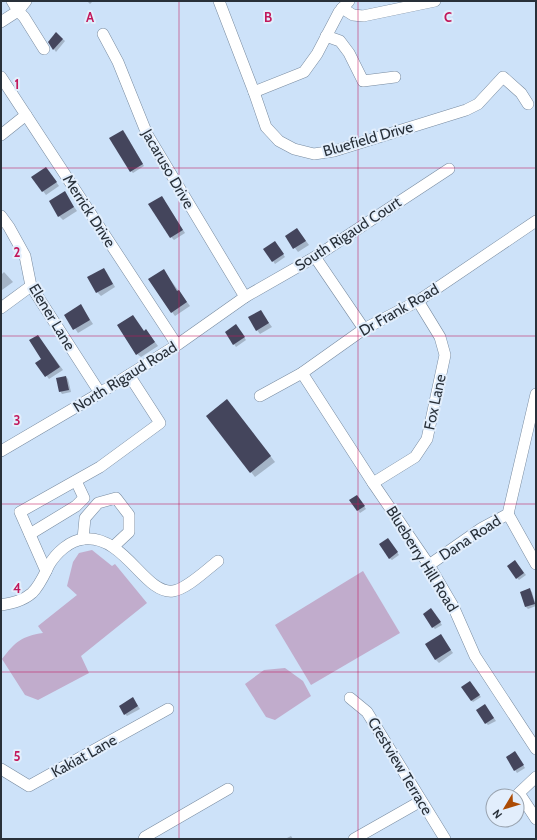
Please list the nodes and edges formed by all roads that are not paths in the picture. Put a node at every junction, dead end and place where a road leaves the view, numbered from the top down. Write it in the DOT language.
graph roads {
  1 [pos="12,1"];
  2 [pos="26,1"];
  3 [pos="219,1"];
  4 [pos="435,1"];
  5 [pos="345,5"];
  6 [pos="18,11"];
  7 [pos="1,22"];
  8 [pos="103,34"];
  9 [pos="326,36"];
  10 [pos="44,49"];
  11 [pos="1,77"];
  12 [pos="395,77"];
  13 [pos="254,92"];
  14 [pos="528,104"];
  15 [pos="26,115"];
  16 [pos="1,135"];
  17 [pos="449,169"];
  18 [pos="1,216"];
  19 [pos="536,221"];
  20 [pos="315,257"];
  21 [pos="31,286"];
  22 [pos="245,297"];
  23 [pos="418,301"];
  24 [pos="1,308"];
  25 [pos="364,329"];
  26 [pos="176,345"];
  27 [pos="302,373"];
  28 [pos="129,375"];
  29 [pos="100,394"];
  30 [pos="536,394"];
  31 [pos="260,396"];
  32 [pos="1,452"];
  33 [pos="76,481"];
  34 [pos="373,483"];
  35 [pos="508,514"];
  36 [pos="30,534"];
  37 [pos="83,539"];
  38 [pos="114,546"];
  39 [pos="218,561"];
  40 [pos="536,564"];
  41 [pos="429,565"];
  42 [pos="46,571"];
  43 [pos="1,605"];
  44 [pos="350,698"];
  45 [pos="168,709"];
  46 [pos="536,749"];
  47 [pos="1,769"];
  48 [pos="536,776"];
  49 [pos="228,789"];
  50 [pos="421,801"];
  51 [pos="536,820"];
  52 [pos="144,839"];
  53 [pos="354,839"];
  54 [pos="445,839"];
  1 -- 6 [label="street"];
  2 -- 6 [label="street"];
  3 -- 13 [label="street, Bluefield Drive"];
  4 -- 5 [label="street"];
  5 -- 9 [label="street"];
  6 -- 7 [label="street"];
  6 -- 10 [label="street"];
  8 -- 22 [label="street, Jacaruso Drive"];
  9 -- 12 [label="street"];
  9 -- 13 [label="street"];
  11 -- 15 [label="street, Merrick Drive"];
  13 -- 14 [label="street, Bluefield Drive"];
  15 -- 16 [label="street"];
  15 -- 26 [label="street, Merrick Drive"];
  17 -- 20 [label="street, South Rigaud Court"];
  18 -- 21 [label="street, Elener Lane"];
  19 -- 23 [label="street, Dr Frank Road"];
  20 -- 22 [label="street, South Rigaud Court"];
  20 -- 25 [label="street"];
  21 -- 24 [label="street"];
  21 -- 29 [label="street, Elener Lane"];
  22 -- 26 [label="street, North Rigaud Road"];
  23 -- 25 [label="street, Dr Frank Road"];
  23 -- 34 [label="street, Fox Lane"];
  25 -- 27 [label="street, Dr Frank Road"];
  26 -- 28 [label="street, North Rigaud Road"];
  27 -- 31 [label="street, Dr Frank Road"];
  27 -- 34 [label="street, Blueberry Hill Road"];
  28 -- 29 [label="street, North Rigaud Road"];
  28 -- 33 [label="street"];
  29 -- 32 [label="street, North Rigaud Road"];
  30 -- 35 [label="street, Dana Road"];
  33 -- 36 [label="street"];
  33 -- 36 [label="street"];
  34 -- 41 [label="street, Blueberry Hill Road"];
  35 -- 40 [label="street"];
  35 -- 41 [label="street, Dana Road"];
  36 -- 42 [label="street"];
  37 -- 38 [label="street"];
  37 -- 38 [label="street"];
  37 -- 42 [label="street"];
  38 -- 39 [label="street"];
  41 -- 46 [label="street, Blueberry Hill Road"];
  42 -- 43 [label="street"];
  44 -- 50 [label="street, Crestview Terrace"];
  45 -- 47 [label="street, Kakiat Lane"];
  48 -- 51 [label="street"];
  49 -- 52 [label="street"];
  50 -- 53 [label="street"];
  50 -- 54 [label="street, Crestview Terrace"];
}
